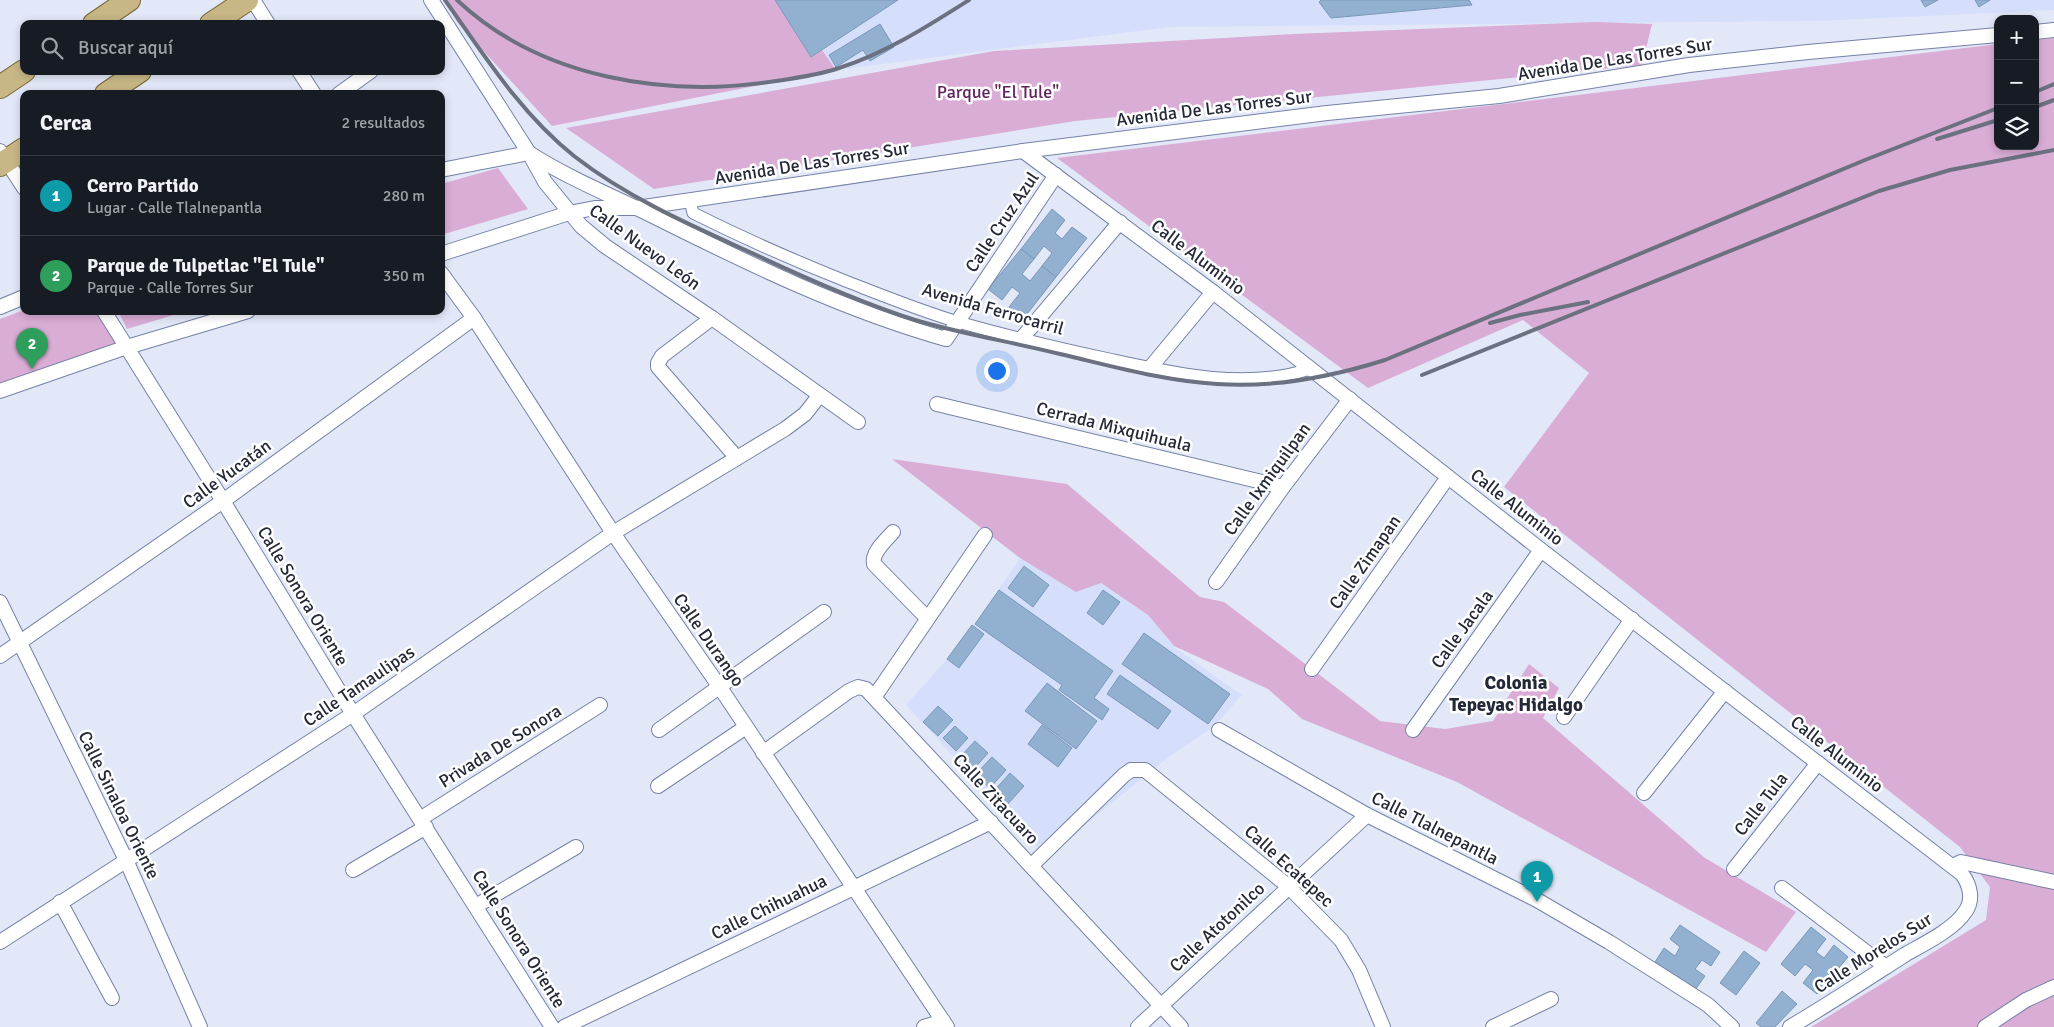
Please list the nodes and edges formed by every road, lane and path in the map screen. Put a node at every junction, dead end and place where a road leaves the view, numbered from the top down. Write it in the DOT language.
graph roads {
  1 [pos="129,0"];
  2 [pos="247,0"];
  3 [pos="253,0"];
  4 [pos="431,0"];
  5 [pos="100,20"];
  6 [pos="217,20"];
  7 [pos="266,20"];
  8 [pos="440,20"];
  9 [pos="445,28"];
  10 [pos="2054,30"];
  11 [pos="2039,32"];
  12 [pos="1994,35"];
  13 [pos="20,74"];
  14 [pos="134,75"];
  15 [pos="302,75"];
  16 [pos="366,75"];
  17 [pos="0,87"];
  18 [pos="112,90"];
  19 [pos="311,90"];
  20 [pos="345,90"];
  21 [pos="1023,151"];
  22 [pos="529,153"];
  23 [pos="8,157"];
  24 [pos="445,169"];
  25 [pos="1056,175"];
  26 [pos="20,180"];
  27 [pos="690,201"];
  28 [pos="637,208"];
  29 [pos="569,213"];
  30 [pos="1120,222"];
  31 [pos="445,253"];
  32 [pos="445,278"];
  33 [pos="1213,292"];
  34 [pos="20,299"];
  35 [pos="0,307"];
  36 [pos="107,315"];
  37 [pos="235,315"];
  38 [pos="474,318"];
  39 [pos="712,318"];
  40 [pos="957,322"];
  41 [pos="1022,338"];
  42 [pos="127,347"];
  43 [pos="1150,368"];
  44 [pos="1310,369"];
  45 [pos="0,391"];
  46 [pos="818,396"];
  47 [pos="1350,399"];
  48 [pos="937,404"];
  49 [pos="858,422"];
  50 [pos="737,458"];
  51 [pos="1448,477"];
  52 [pos="1283,487"];
  53 [pos="223,501"];
  54 [pos="893,532"];
  55 [pos="612,533"];
  56 [pos="985,535"];
  57 [pos="1542,550"];
  58 [pos="1216,582"];
  59 [pos="0,602"];
  60 [pos="824,612"];
  61 [pos="927,618"];
  62 [pos="1632,619"];
  63 [pos="20,642"];
  64 [pos="0,656"];
  65 [pos="1312,669"];
  66 [pos="719,686"];
  67 [pos="1725,691"];
  68 [pos="875,696"];
  69 [pos="600,705"];
  70 [pos="353,714"];
  71 [pos="1564,717"];
  72 [pos="746,726"];
  73 [pos="660,730"];
  74 [pos="1219,730"];
  75 [pos="1413,730"];
  76 [pos="763,753"];
  77 [pos="1818,763"];
  78 [pos="658,786"];
  79 [pos="1644,793"];
  80 [pos="1367,814"];
  81 [pos="991,822"];
  82 [pos="423,823"];
  83 [pos="576,847"];
  84 [pos="126,860"];
  85 [pos="1032,866"];
  86 [pos="1953,866"];
  87 [pos="1734,869"];
  88 [pos="353,870"];
  89 [pos="2054,882"];
  90 [pos="854,886"];
  91 [pos="1288,886"];
  92 [pos="1782,888"];
  93 [pos="60,902"];
  94 [pos="1969,904"];
  95 [pos="476,906"];
  96 [pos="0,942"];
  97 [pos="1886,967"];
  98 [pos="2054,987"];
  99 [pos="112,998"];
  100 [pos="1551,999"];
  101 [pos="1161,1005"];
  102 [pos="945,1024"];
  103 [pos="200,1027"];
  104 [pos="552,1027"];
  105 [pos="564,1027"];
  106 [pos="924,1027"];
  107 [pos="1138,1027"];
  108 [pos="1182,1027"];
  109 [pos="1383,1027"];
  110 [pos="1493,1027"];
  111 [pos="1732,1027"];
  112 [pos="1790,1027"];
  113 [pos="1985,1027"];
  1 -- 5 [label="main road"];
  2 -- 6 [label="main road"];
  3 -- 7 [label="street"];
  4 -- 8 [label="street, Calle Nuevo León"];
  9 -- 22 [label="street, Calle Nuevo León"];
  10 -- 11 [label="street"];
  12 -- 21 [label="street, Avenida De Las Torres Sur"];
  13 -- 17 [label="main road"];
  14 -- 18 [label="main road"];
  15 -- 19 [label="street"];
  16 -- 20 [label="street"];
  21 -- 25 [label="street, Calle Aluminio"];
  21 -- 27 [label="street, Avenida De Las Torres Sur"];
  22 -- 24 [label="street"];
  22 -- 28 [label="street"];
  22 -- 29 [label="street, Calle Nuevo León"];
  23 -- 26 [label="street"];
  25 -- 30 [label="street, Calle Aluminio"];
  25 -- 40 [label="street, Calle Cruz Azul"];
  27 -- 28 [label="street, Avenida De Las Torres Sur"];
  27 -- 40 [label="street, Avenida Ferrocarril"];
  28 -- 29 [label="street, Avenida De Las Torres Sur"];
  28 -- 40 [label="street, Calle Cruz Azul"];
  29 -- 31 [label="street, Avenida De Las Torres Sur"];
  29 -- 39 [label="street, Calle Nuevo León"];
  30 -- 33 [label="street, Calle Aluminio"];
  30 -- 41 [label="street"];
  32 -- 38 [label="street, Calle Durango"];
  33 -- 43 [label="street"];
  33 -- 44 [label="street, Calle Aluminio"];
  34 -- 35 [label="street"];
  36 -- 42 [label="street, Calle Sonora Oriente"];
  37 -- 42 [label="street"];
  38 -- 53 [label="street, Calle Yucatán"];
  38 -- 55 [label="street, Calle Durango"];
  39 -- 46 [label="street, Calle Nuevo León"];
  39 -- 50 [label="street"];
  40 -- 41 [label="street, Avenida Ferrocarril"];
  41 -- 43 [label="street, Avenida Ferrocarril"];
  42 -- 45 [label="street"];
  42 -- 53 [label="street, Calle Sonora Oriente"];
  43 -- 44 [label="street, Avenida Ferrocarril"];
  44 -- 47 [label="street, Calle Aluminio"];
  46 -- 49 [label="street, Calle Nuevo León"];
  46 -- 50 [label="street, Calle Tamaulipas"];
  47 -- 51 [label="street, Calle Aluminio"];
  47 -- 52 [label="street, Calle Ixmiquilpan"];
  48 -- 52 [label="street, Cerrada Mixquihuala"];
  50 -- 55 [label="street, Calle Tamaulipas"];
  51 -- 57 [label="street, Calle Aluminio"];
  51 -- 65 [label="street, Calle Zimapan"];
  52 -- 58 [label="street, Calle Ixmiquilpan"];
  53 -- 63 [label="street, Calle Yucatán"];
  53 -- 70 [label="street, Calle Sonora Oriente"];
  54 -- 61 [label="street"];
  55 -- 66 [label="street, Calle Durango"];
  55 -- 70 [label="street, Calle Tamaulipas"];
  56 -- 61 [label="street"];
  57 -- 62 [label="street, Calle Aluminio"];
  57 -- 75 [label="street, Calle Jacala"];
  59 -- 63 [label="street, Calle Sinaloa Oriente"];
  60 -- 66 [label="street"];
  61 -- 68 [label="street"];
  62 -- 67 [label="street, Calle Aluminio"];
  62 -- 71 [label="street"];
  63 -- 64 [label="street, Calle Yucatán"];
  63 -- 84 [label="street, Calle Sinaloa Oriente"];
  66 -- 72 [label="street, Calle Durango"];
  66 -- 73 [label="street"];
  67 -- 77 [label="street, Calle Aluminio"];
  67 -- 79 [label="street"];
  68 -- 76 [label="street, Calle Zitacuaro"];
  68 -- 81 [label="street, Calle Zitacuaro"];
  69 -- 82 [label="street, Privada De Sonora"];
  70 -- 82 [label="street, Calle Sonora Oriente"];
  70 -- 84 [label="street, Calle Tamaulipas"];
  72 -- 76 [label="street, Calle Durango"];
  72 -- 78 [label="street"];
  74 -- 80 [label="street, Calle Tlalnepantla"];
  76 -- 90 [label="street, Calle Durango"];
  77 -- 86 [label="street, Calle Aluminio"];
  77 -- 87 [label="street, Calle Tula"];
  80 -- 91 [label="street, Calle Atotonilco"];
  80 -- 111 [label="street, Calle Tlalnepantla"];
  81 -- 85 [label="street, Calle Zitacuaro"];
  81 -- 90 [label="street, Calle Chihuahua"];
  82 -- 88 [label="street, Privada De Sonora"];
  82 -- 95 [label="street, Calle Sonora Oriente"];
  83 -- 95 [label="street"];
  84 -- 93 [label="street, Calle Tamaulipas"];
  84 -- 103 [label="street, Calle Sinaloa Oriente"];
  85 -- 91 [label="street, Calle Ecatepec"];
  85 -- 101 [label="street, Calle Zitacuaro"];
  86 -- 89 [label="street"];
  86 -- 94 [label="street, Calle Aluminio"];
  90 -- 102 [label="street, Calle Durango"];
  90 -- 105 [label="street, Calle Chihuahua"];
  91 -- 101 [label="street, Calle Atotonilco"];
  91 -- 109 [label="street, Calle Ecatepec"];
  92 -- 97 [label="street"];
  93 -- 96 [label="street, Calle Tamaulipas"];
  93 -- 99 [label="street"];
  94 -- 97 [label="street, Calle Morelos Sur"];
  95 -- 104 [label="street, Calle Sonora Oriente"];
  97 -- 112 [label="street, Calle Morelos Sur"];
  98 -- 113 [label="street"];
  100 -- 110 [label="street"];
  101 -- 107 [label="street, Calle Atotonilco"];
  101 -- 108 [label="street, Calle Zitacuaro"];
  102 -- 106 [label="street"];
}
